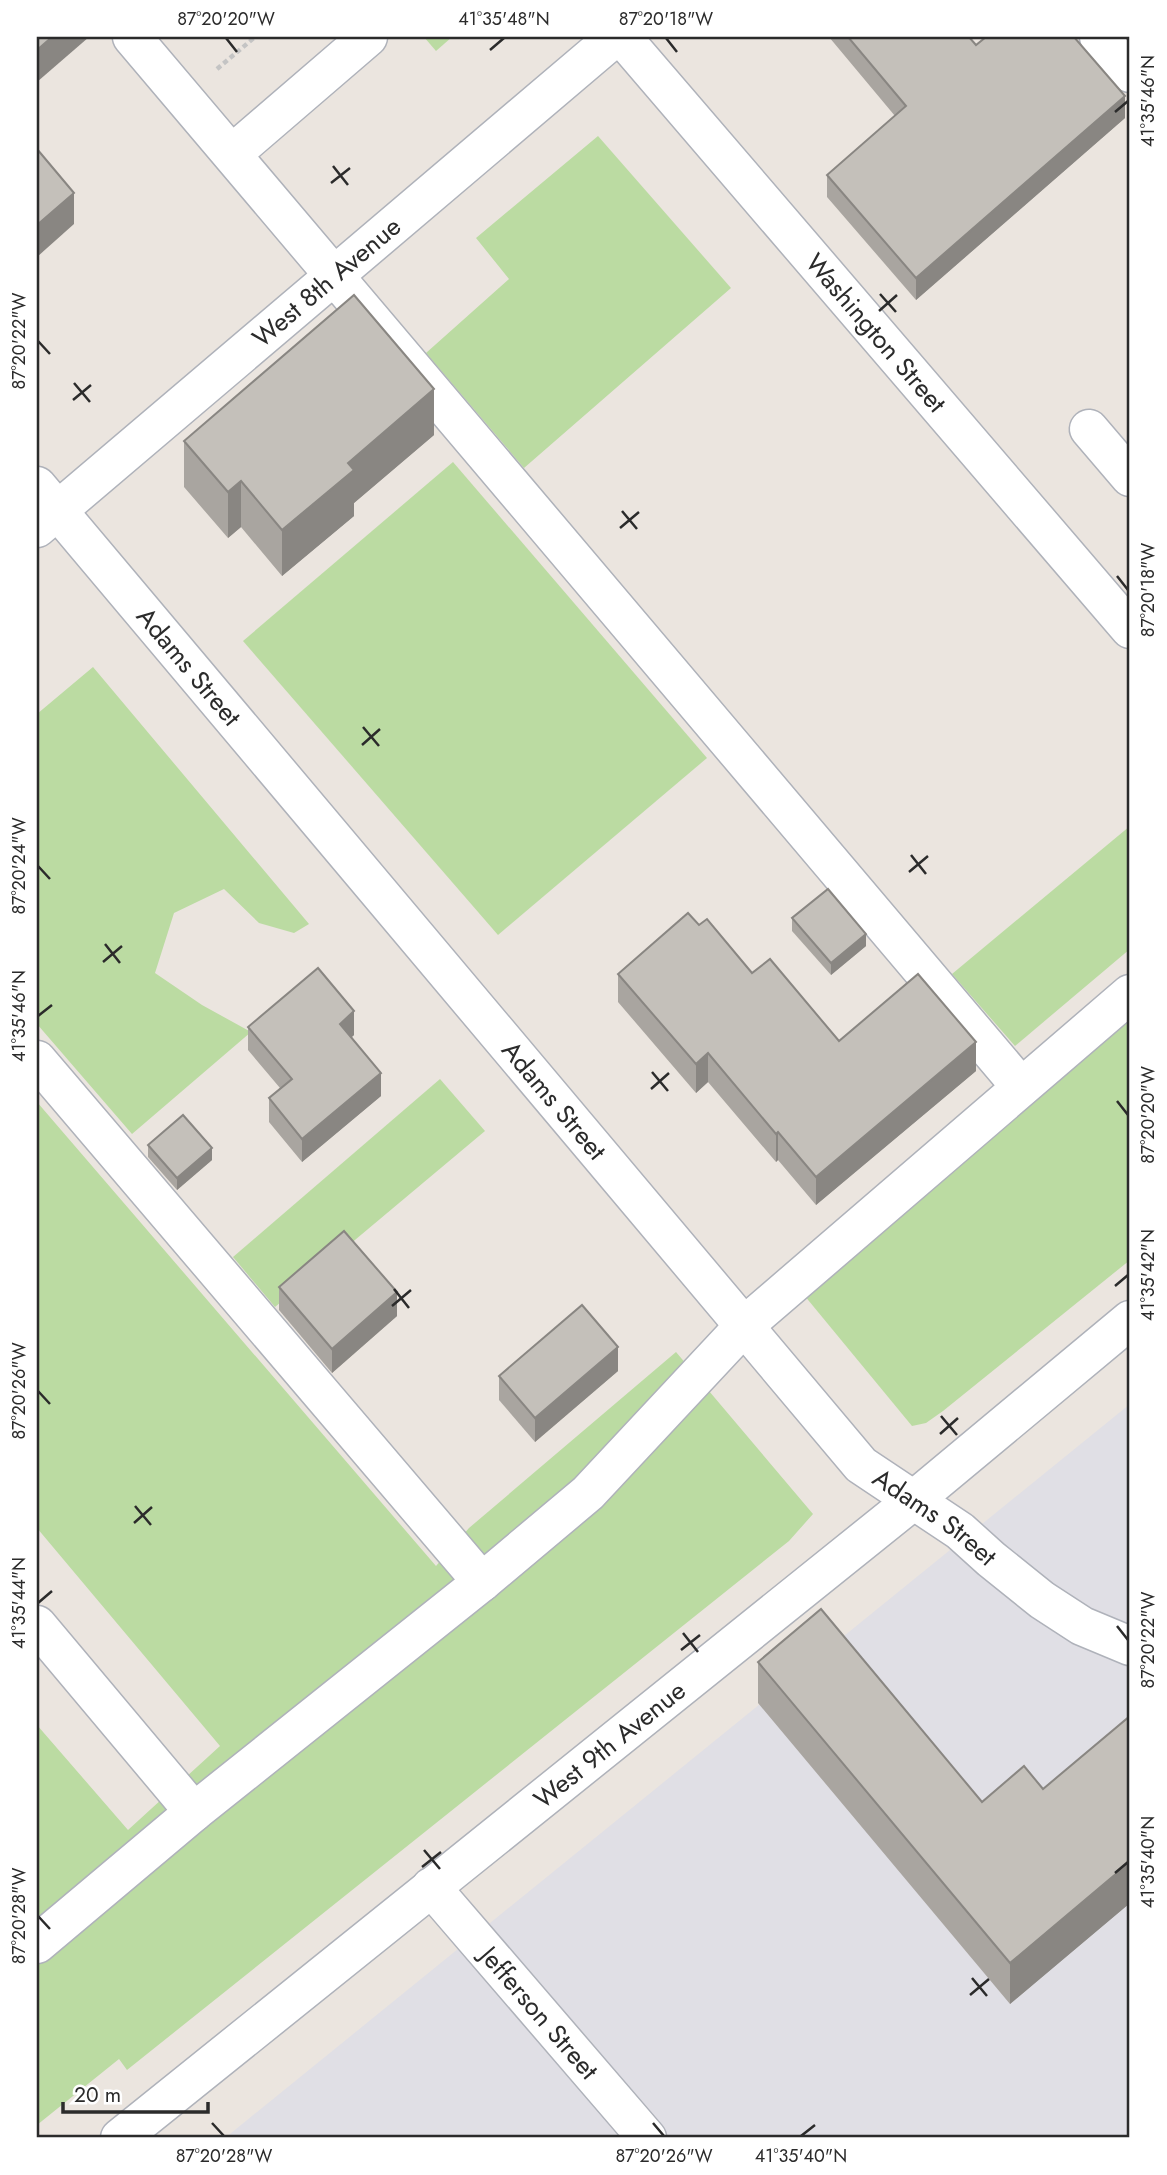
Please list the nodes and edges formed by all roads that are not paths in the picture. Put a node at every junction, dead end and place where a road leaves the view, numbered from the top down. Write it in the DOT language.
graph roads {
  1 [pos="132,37"];
  2 [pos="368,37"];
  3 [pos="615,37"];
  4 [pos="622,37"];
  5 [pos="1100,37"];
  6 [pos="1130,73"];
  7 [pos="232,154"];
  8 [pos="334,274"];
  9 [pos="1089,429"];
  10 [pos="1130,477"];
  11 [pos="44,508"];
  12 [pos="1130,629"];
  13 [pos="1130,994"];
  14 [pos="37,1060"];
  15 [pos="1021,1087"];
  16 [pos="1130,1320"];
  17 [pos="744,1326"];
  18 [pos="915,1499"];
  19 [pos="482,1582"];
  20 [pos="37,1625"];
  21 [pos="1130,1646"];
  22 [pos="194,1812"];
  23 [pos="431,1887"];
  24 [pos="37,1944"];
  25 [pos="145,2131"];
  26 [pos="647,2138"];
  1 -- 7 [label="street"];
  2 -- 7 [label="street"];
  3 -- 8 [label="street, West 8th Avenue"];
  4 -- 12 [label="street, Washington Street"];
  5 -- 6 [label="street"];
  7 -- 8 [label="street"];
  8 -- 11 [label="street, West 8th Avenue"];
  8 -- 15 [label="street"];
  9 -- 10 [label="street"];
  11 -- 17 [label="street, Adams Street"];
  13 -- 15 [label="street"];
  14 -- 19 [label="street"];
  15 -- 17 [label="street"];
  16 -- 18 [label="street, West 9th Avenue"];
  17 -- 18 [label="street, Adams Street"];
  17 -- 19 [label="street"];
  18 -- 21 [label="street, Adams Street"];
  18 -- 23 [label="street, West 9th Avenue"];
  19 -- 22 [label="street"];
  20 -- 22 [label="street"];
  22 -- 24 [label="street"];
  23 -- 25 [label="street, West 9th Avenue"];
  23 -- 26 [label="street, Jefferson Street"];
}
